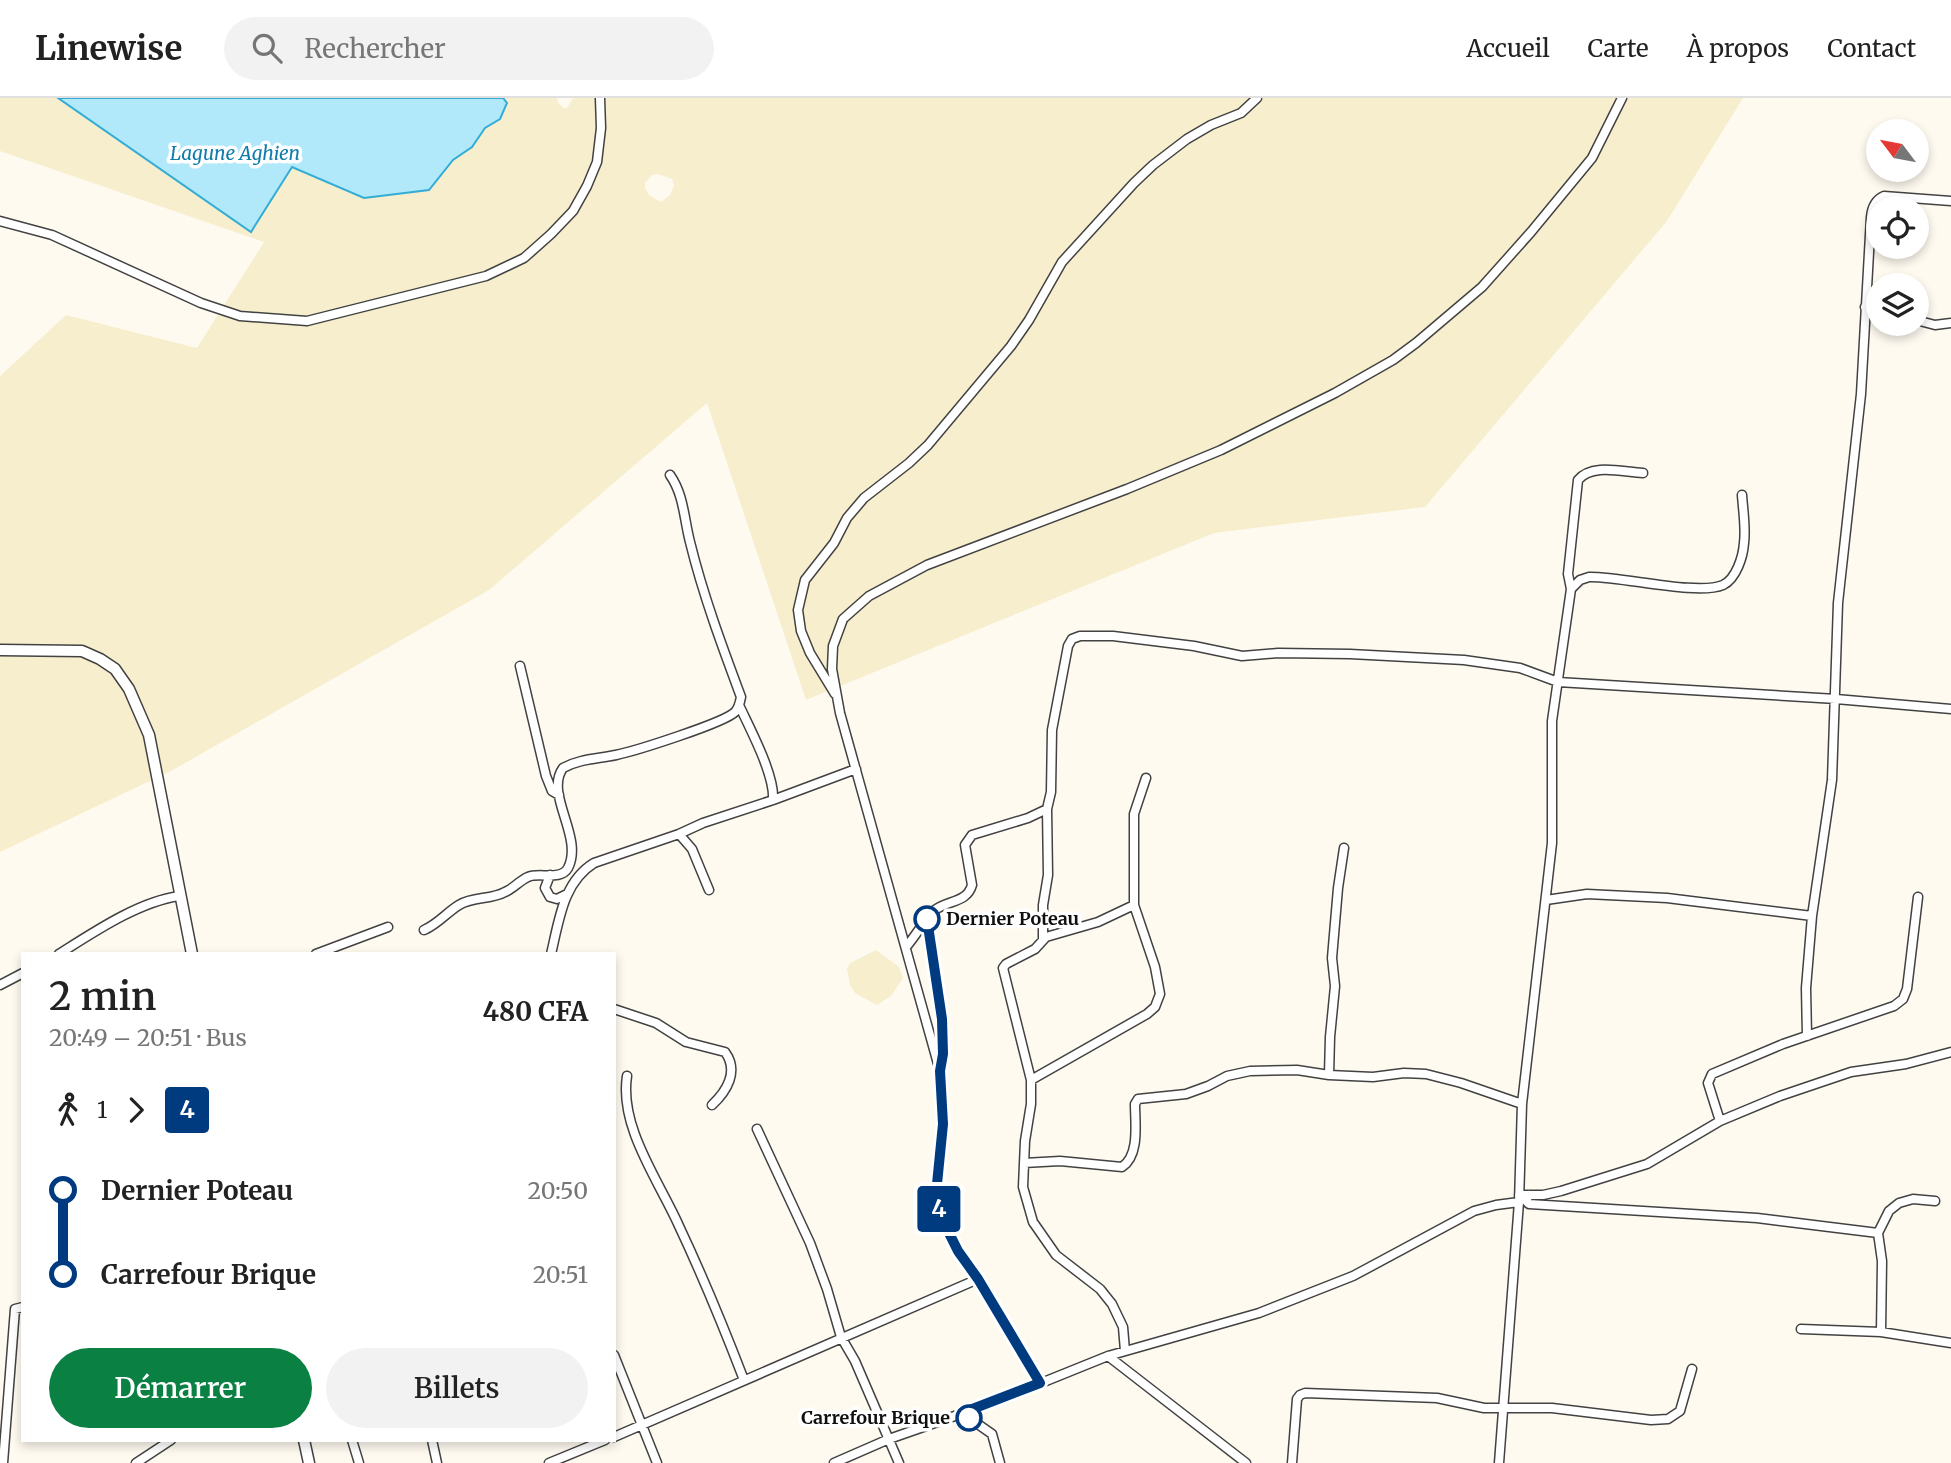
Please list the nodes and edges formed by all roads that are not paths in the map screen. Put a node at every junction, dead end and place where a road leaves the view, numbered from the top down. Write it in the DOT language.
graph roads {
  1 [pos="600,98"];
  2 [pos="1257,98"];
  3 [pos="1622,98"];
  4 [pos="1951,201"];
  5 [pos="0,221"];
  6 [pos="1865,307"];
  7 [pos="1929,323"];
  8 [pos="1951,323"];
  9 [pos="1643,473"];
  10 [pos="670,475"];
  11 [pos="1742,495"];
  12 [pos="1571,589"];
  13 [pos="0,650"];
  14 [pos="520,666"];
  15 [pos="1558,681"];
  16 [pos="1836,699"];
  17 [pos="839,700"];
  18 [pos="739,705"];
  19 [pos="1951,709"];
  20 [pos="856,769"];
  21 [pos="1146,778"];
  22 [pos="559,795"];
  23 [pos="773,800"];
  24 [pos="1047,809"];
  25 [pos="679,834"];
  26 [pos="1344,848"];
  27 [pos="565,872"];
  28 [pos="550,875"];
  29 [pos="573,880"];
  30 [pos="709,890"];
  31 [pos="567,894"];
  32 [pos="179,896"];
  33 [pos="1918,897"];
  34 [pos="1546,900"];
  35 [pos="1134,905"];
  36 [pos="1812,916"];
  37 [pos="927,919"];
  38 [pos="388,927"];
  39 [pos="424,930"];
  40 [pos="1043,940"];
  41 [pos="906,947"];
  42 [pos="62,952"];
  43 [pos="192,952"];
  44 [pos="321,952"];
  45 [pos="552,952"];
  46 [pos="21,974"];
  47 [pos="0,985"];
  48 [pos="616,1010"];
  49 [pos="1807,1036"];
  50 [pos="1951,1052"];
  51 [pos="940,1071"];
  52 [pos="1329,1074"];
  53 [pos="627,1076"];
  54 [pos="1031,1080"];
  55 [pos="1522,1104"];
  56 [pos="712,1105"];
  57 [pos="1720,1121"];
  58 [pos="757,1129"];
  59 [pos="1024,1163"];
  60 [pos="1522,1197"];
  61 [pos="1935,1201"];
  62 [pos="1878,1233"];
  63 [pos="978,1279"];
  64 [pos="21,1308"];
  65 [pos="1801,1329"];
  66 [pos="1881,1332"];
  67 [pos="841,1337"];
  68 [pos="1951,1343"];
  69 [pos="1125,1351"];
  70 [pos="1108,1356"];
  71 [pos="616,1360"];
  72 [pos="1692,1369"];
  73 [pos="744,1380"];
  74 [pos="1040,1383"];
  75 [pos="1503,1408"];
  76 [pos="962,1413"];
  77 [pos="642,1425"];
  78 [pos="616,1436"];
  79 [pos="889,1438"];
  80 [pos="168,1442"];
  81 [pos="304,1442"];
  82 [pos="353,1442"];
  83 [pos="432,1442"];
  84 [pos="600,1442"];
  85 [pos="1243,1462"];
  86 [pos="3,1463"];
  87 [pos="136,1463"];
  88 [pos="309,1463"];
  89 [pos="359,1463"];
  90 [pos="437,1463"];
  91 [pos="549,1463"];
  92 [pos="657,1463"];
  93 [pos="834,1463"];
  94 [pos="899,1463"];
  95 [pos="1000,1463"];
  96 [pos="1292,1463"];
  97 [pos="1499,1463"];
  1 -- 5 [label="street"];
  2 -- 17 [label="street"];
  3 -- 17 [label="street"];
  4 -- 6 [label="street"];
  6 -- 16 [label="street"];
  7 -- 8 [label="street"];
  9 -- 12 [label="street"];
  10 -- 18 [label="street"];
  11 -- 12 [label="street"];
  12 -- 15 [label="street"];
  13 -- 32 [label="street"];
  14 -- 22 [label="street"];
  15 -- 16 [label="street"];
  15 -- 24 [label="street"];
  15 -- 34 [label="street"];
  16 -- 19 [label="street"];
  16 -- 36 [label="street"];
  17 -- 20 [label="street"];
  18 -- 22 [label="street"];
  18 -- 23 [label="street"];
  20 -- 23 [label="street"];
  20 -- 41 [label="street"];
  21 -- 35 [label="street"];
  22 -- 27 [label="street"];
  23 -- 25 [label="street"];
  24 -- 37 [label="street"];
  24 -- 40 [label="street"];
  25 -- 29 [label="street"];
  25 -- 30 [label="street"];
  26 -- 52 [label="street"];
  27 -- 28 [label="street"];
  27 -- 29 [label="street"];
  28 -- 31 [label="street"];
  28 -- 39 [label="street"];
  29 -- 31 [label="street"];
  31 -- 45 [label="street"];
  32 -- 42 [label="street"];
  32 -- 43 [label="street"];
  33 -- 49 [label="street"];
  34 -- 36 [label="street"];
  34 -- 55 [label="street"];
  35 -- 40 [label="street"];
  35 -- 54 [label="street"];
  36 -- 49 [label="street"];
  37 -- 41 [label="street"];
  37 -- 51 [label="street"];
  38 -- 44 [label="street"];
  40 -- 54 [label="street"];
  41 -- 51 [label="street"];
  46 -- 47 [label="street"];
  48 -- 56 [label="street"];
  49 -- 57 [label="street"];
  50 -- 57 [label="street"];
  51 -- 63 [label="street"];
  52 -- 55 [label="street"];
  52 -- 59 [label="street"];
  53 -- 73 [label="street"];
  54 -- 59 [label="street"];
  55 -- 60 [label="street"];
  57 -- 60 [label="street"];
  58 -- 67 [label="street"];
  59 -- 69 [label="street"];
  60 -- 62 [label="street"];
  60 -- 69 [label="street"];
  60 -- 75 [label="street"];
  61 -- 62 [label="street"];
  62 -- 66 [label="street"];
  63 -- 67 [label="street"];
  63 -- 74 [label="street"];
  64 -- 86 [label="street"];
  65 -- 66 [label="street"];
  66 -- 68 [label="street"];
  67 -- 73 [label="street"];
  67 -- 79 [label="street"];
  69 -- 70 [label="street"];
  70 -- 74 [label="street"];
  70 -- 85 [label="street"];
  71 -- 77 [label="street"];
  72 -- 75 [label="street"];
  73 -- 77 [label="street"];
  74 -- 76 [label="street"];
  75 -- 96 [label="street"];
  75 -- 97 [label="street"];
  76 -- 79 [label="street"];
  76 -- 95 [label="street"];
  77 -- 78 [label="street"];
  77 -- 92 [label="street"];
  79 -- 93 [label="street"];
  79 -- 94 [label="street"];
  80 -- 87 [label="street"];
  81 -- 88 [label="street"];
  82 -- 89 [label="street"];
  83 -- 90 [label="street"];
  84 -- 91 [label="street"];
}
